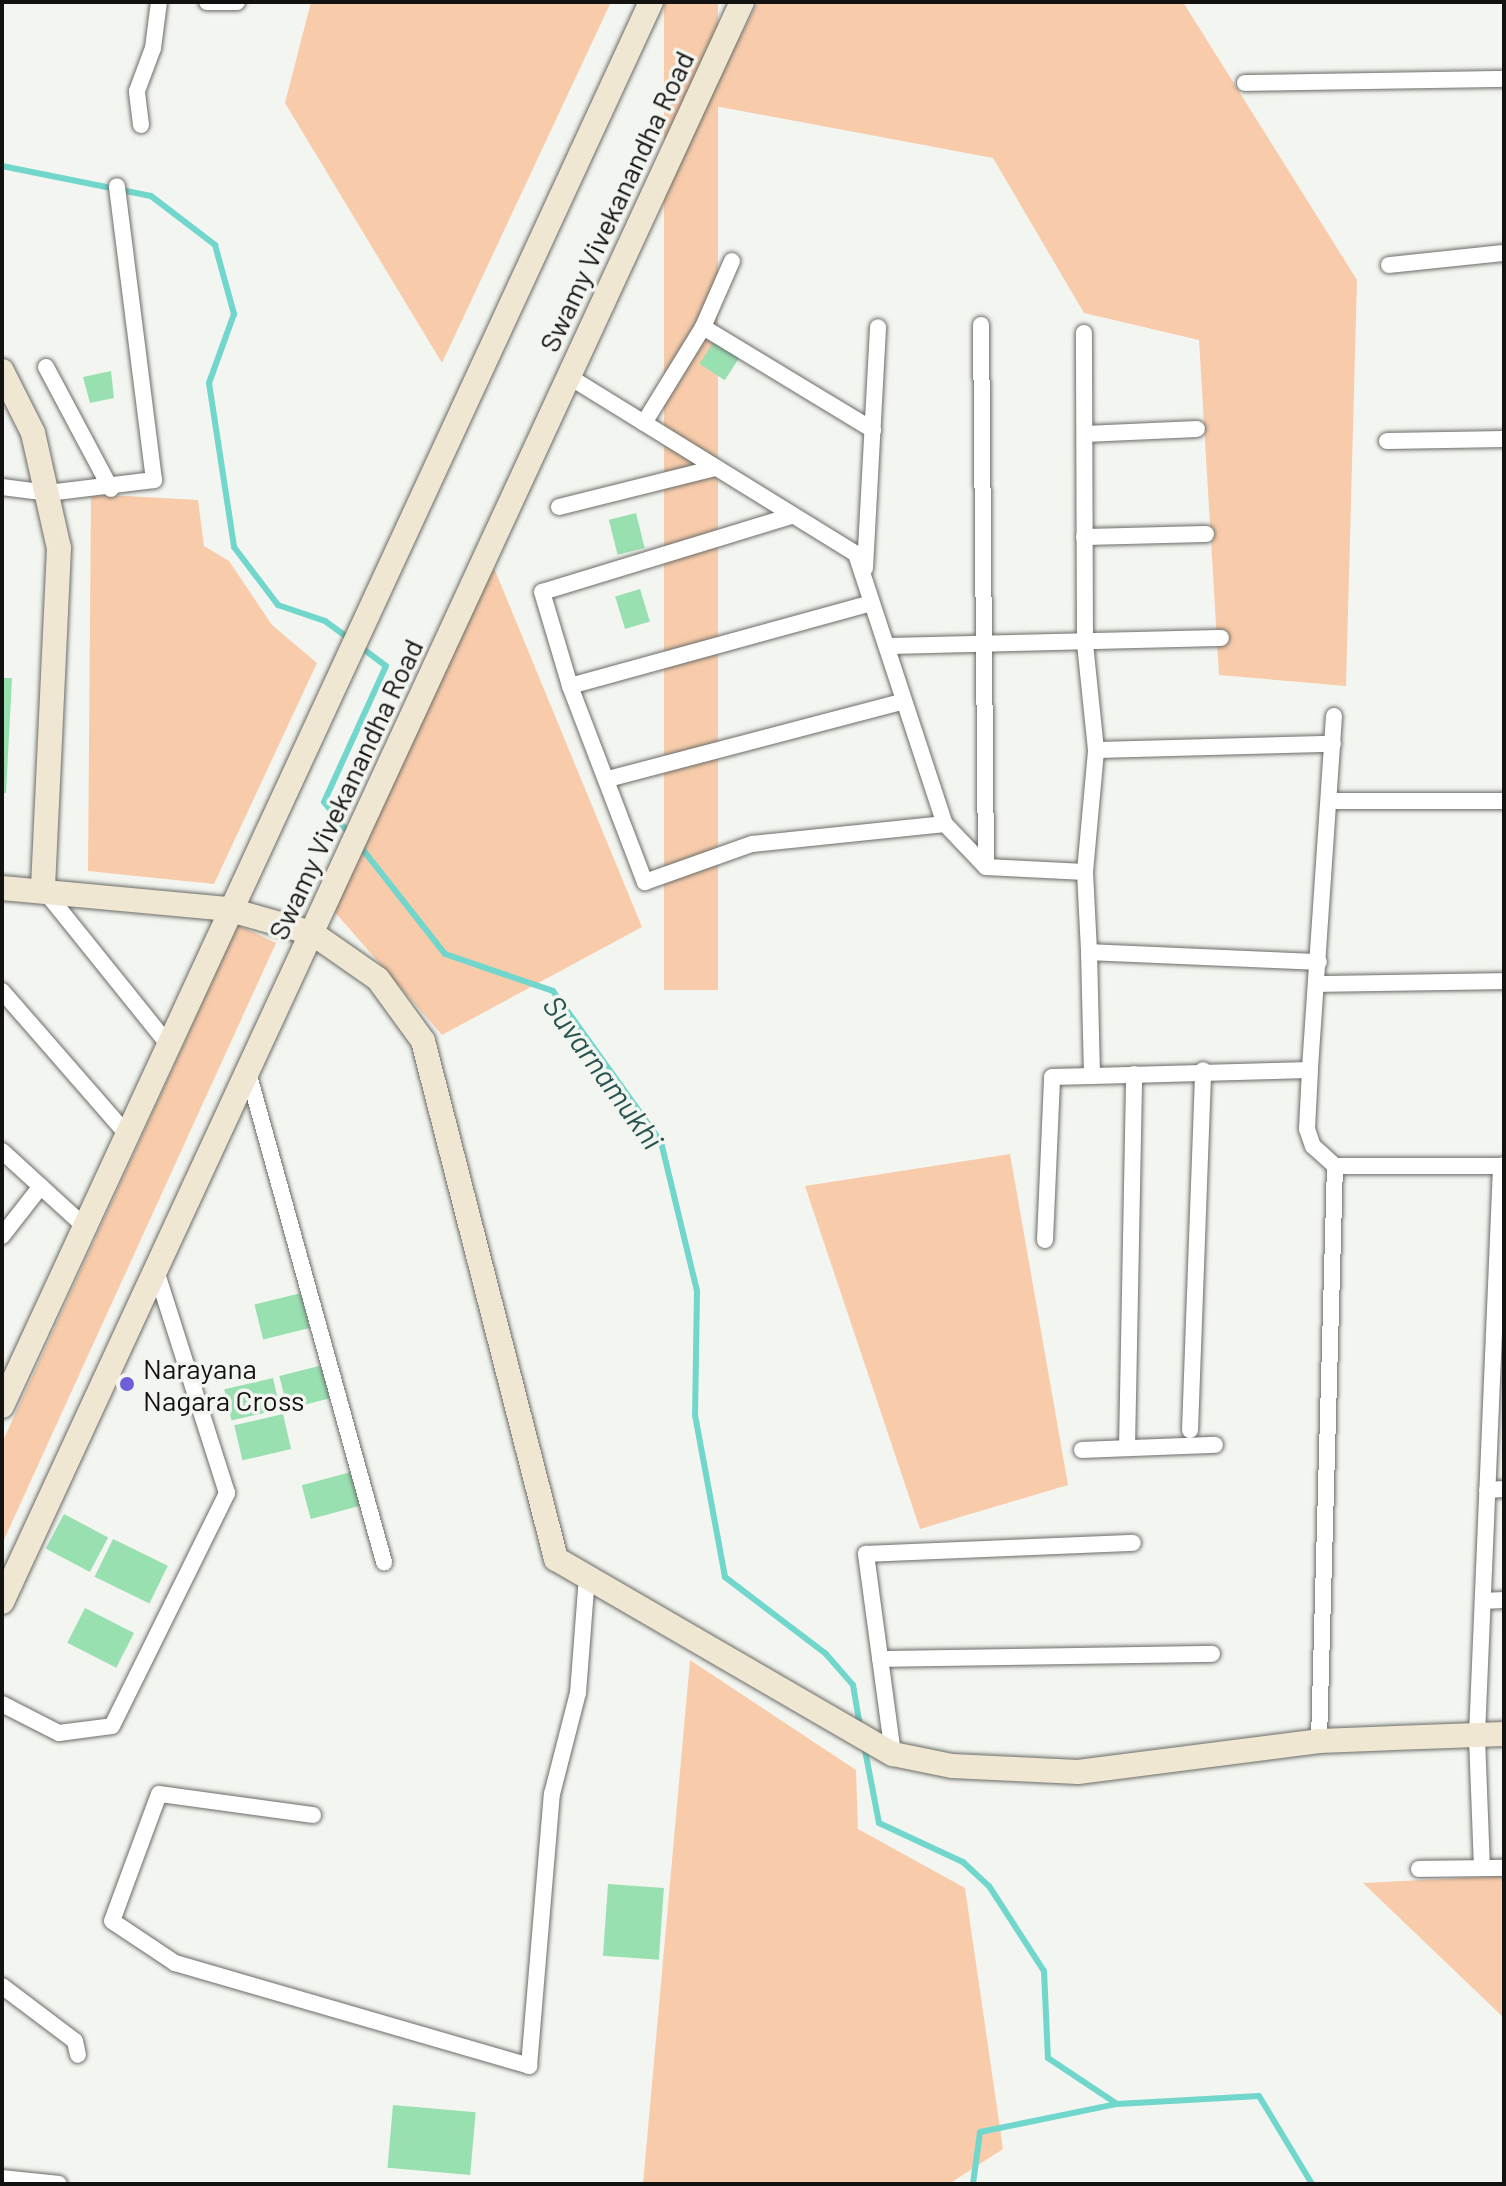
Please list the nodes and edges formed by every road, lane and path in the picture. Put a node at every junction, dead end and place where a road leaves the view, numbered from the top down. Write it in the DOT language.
graph roads {
  1 [pos="159,2"];
  2 [pos="207,2"];
  3 [pos="237,2"];
  4 [pos="651,2"];
  5 [pos="742,2"];
  6 [pos="1504,79"];
  7 [pos="1245,83"];
  8 [pos="141,125"];
  9 [pos="117,186"];
  10 [pos="1504,253"];
  11 [pos="732,261"];
  12 [pos="1389,265"];
  13 [pos="981,325"];
  14 [pos="703,327"];
  15 [pos="878,327"];
  16 [pos="1084,333"];
  17 [pos="46,367"];
  18 [pos="2,373"];
  19 [pos="568,376"];
  20 [pos="644,423"];
  21 [pos="1197,429"];
  22 [pos="873,430"];
  23 [pos="1085,434"];
  24 [pos="1504,439"];
  25 [pos="1387,441"];
  26 [pos="716,468"];
  27 [pos="2,487"];
  28 [pos="111,489"];
  29 [pos="48,493"];
  30 [pos="559,507"];
  31 [pos="791,516"];
  32 [pos="1206,534"];
  33 [pos="1084,537"];
  34 [pos="864,578"];
  35 [pos="868,604"];
  36 [pos="1221,638"];
  37 [pos="984,644"];
  38 [pos="1085,644"];
  39 [pos="887,646"];
  40 [pos="570,686"];
  41 [pos="902,702"];
  42 [pos="1334,716"];
  43 [pos="1333,744"];
  44 [pos="1096,750"];
  45 [pos="608,779"];
  46 [pos="1330,801"];
  47 [pos="1504,801"];
  48 [pos="945,824"];
  49 [pos="986,867"];
  50 [pos="1085,872"];
  51 [pos="2,888"];
  52 [pos="43,889"];
  53 [pos="227,909"];
  54 [pos="312,933"];
  55 [pos="1089,952"];
  56 [pos="1319,962"];
  57 [pos="1504,981"];
  58 [pos="1318,984"];
  59 [pos="2,991"];
  60 [pos="167,1043"];
  61 [pos="1203,1070"];
  62 [pos="1310,1070"];
  63 [pos="248,1072"];
  64 [pos="1134,1074"];
  65 [pos="1092,1076"];
  66 [pos="126,1133"];
  67 [pos="2,1151"];
  68 [pos="1335,1166"];
  69 [pos="1503,1166"];
  70 [pos="41,1186"];
  71 [pos="84,1226"];
  72 [pos="2,1236"];
  73 [pos="1045,1240"];
  74 [pos="156,1271"];
  75 [pos="1500,1285"];
  76 [pos="1498,1390"];
  77 [pos="2,1406"];
  78 [pos="1190,1430"];
  79 [pos="1215,1445"];
  80 [pos="1127,1448"];
  81 [pos="1082,1450"];
  82 [pos="1496,1489"];
  83 [pos="1133,1543"];
  84 [pos="384,1562"];
  85 [pos="587,1577"];
  86 [pos="1504,1600"];
  87 [pos="1483,1601"];
  88 [pos="2,1602"];
  89 [pos="1212,1654"];
  90 [pos="880,1659"];
  91 [pos="2,1704"];
  92 [pos="1504,1734"];
  93 [pos="1477,1735"];
  94 [pos="1319,1741"];
  95 [pos="892,1753"];
  96 [pos="313,1815"];
  97 [pos="1482,1868"];
  98 [pos="1504,1868"];
  99 [pos="1419,1869"];
  100 [pos="2,1986"];
  101 [pos="78,2055"];
  102 [pos="2,2178"];
  103 [pos="59,2184"];
  1 -- 8 [label="street"];
  2 -- 3 [label="street"];
  4 -- 53 [label="main road, Swamy Vivekanandha Road"];
  5 -- 19 [label="main road, Swamy Vivekanandha Road"];
  6 -- 7 [label="street"];
  9 -- 28 [label="street"];
  10 -- 12 [label="street"];
  11 -- 14 [label="street"];
  13 -- 37 [label="street"];
  14 -- 20 [label="street"];
  14 -- 22 [label="street"];
  15 -- 22 [label="street"];
  16 -- 23 [label="street"];
  17 -- 28 [label="street"];
  18 -- 29 [label="main road"];
  19 -- 20 [label="street"];
  19 -- 54 [label="main road, Swamy Vivekanandha Road"];
  20 -- 26 [label="street"];
  21 -- 23 [label="street"];
  22 -- 34 [label="street"];
  23 -- 33 [label="street"];
  24 -- 25 [label="street"];
  26 -- 30 [label="street"];
  26 -- 31 [label="street"];
  27 -- 29 [label="street"];
  28 -- 29 [label="street"];
  29 -- 52 [label="main road"];
  31 -- 34 [label="street"];
  31 -- 40 [label="street"];
  32 -- 33 [label="street"];
  33 -- 38 [label="street"];
  34 -- 35 [label="street"];
  35 -- 39 [label="street"];
  35 -- 40 [label="street"];
  36 -- 38 [label="street"];
  37 -- 38 [label="street"];
  37 -- 39 [label="street"];
  37 -- 49 [label="street"];
  38 -- 44 [label="street"];
  39 -- 41 [label="street"];
  40 -- 45 [label="street"];
  41 -- 45 [label="street"];
  41 -- 48 [label="street"];
  42 -- 43 [label="street"];
  43 -- 44 [label="street"];
  43 -- 46 [label="street"];
  44 -- 50 [label="street"];
  45 -- 48 [label="street"];
  46 -- 47 [label="street"];
  46 -- 56 [label="street"];
  48 -- 49 [label="street"];
  49 -- 50 [label="street"];
  50 -- 55 [label="street"];
  51 -- 52 [label="main road"];
  52 -- 53 [label="main road"];
  52 -- 60 [label="street"];
  53 -- 54 [label="main road"];
  53 -- 60 [label="main road, Swamy Vivekanandha Road"];
  54 -- 63 [label="main road, Swamy Vivekanandha Road"];
  54 -- 85 [label="main road"];
  55 -- 56 [label="street"];
  55 -- 65 [label="street"];
  56 -- 58 [label="street"];
  57 -- 58 [label="street"];
  58 -- 62 [label="street"];
  59 -- 66 [label="street"];
  60 -- 66 [label="main road, Swamy Vivekanandha Road"];
  61 -- 62 [label="street"];
  61 -- 64 [label="street"];
  61 -- 78 [label="street"];
  62 -- 68 [label="street"];
  63 -- 74 [label="main road, Swamy Vivekanandha Road"];
  63 -- 84 [label="street"];
  64 -- 65 [label="street"];
  64 -- 80 [label="street"];
  65 -- 73 [label="street"];
  66 -- 71 [label="main road, Swamy Vivekanandha Road"];
  67 -- 70 [label="street"];
  68 -- 69 [label="street"];
  68 -- 94 [label="street"];
  69 -- 75 [label="street"];
  70 -- 71 [label="street"];
  70 -- 72 [label="street"];
  71 -- 77 [label="main road, Swamy Vivekanandha Road"];
  74 -- 88 [label="main road, Swamy Vivekanandha Road"];
  74 -- 91 [label="street"];
  75 -- 76 [label="street"];
  76 -- 82 [label="street"];
  79 -- 80 [label="street"];
  80 -- 81 [label="street"];
  82 -- 87 [label="street"];
  83 -- 90 [label="street"];
  85 -- 95 [label="main road"];
  85 -- 96 [label="street"];
  86 -- 87 [label="street"];
  87 -- 93 [label="street"];
  89 -- 90 [label="street"];
  90 -- 95 [label="street"];
  92 -- 93 [label="main road"];
  93 -- 94 [label="main road"];
  93 -- 97 [label="street"];
  94 -- 95 [label="main road"];
  97 -- 98 [label="street"];
  97 -- 99 [label="street"];
  100 -- 101 [label="street"];
  102 -- 103 [label="street"];
}
